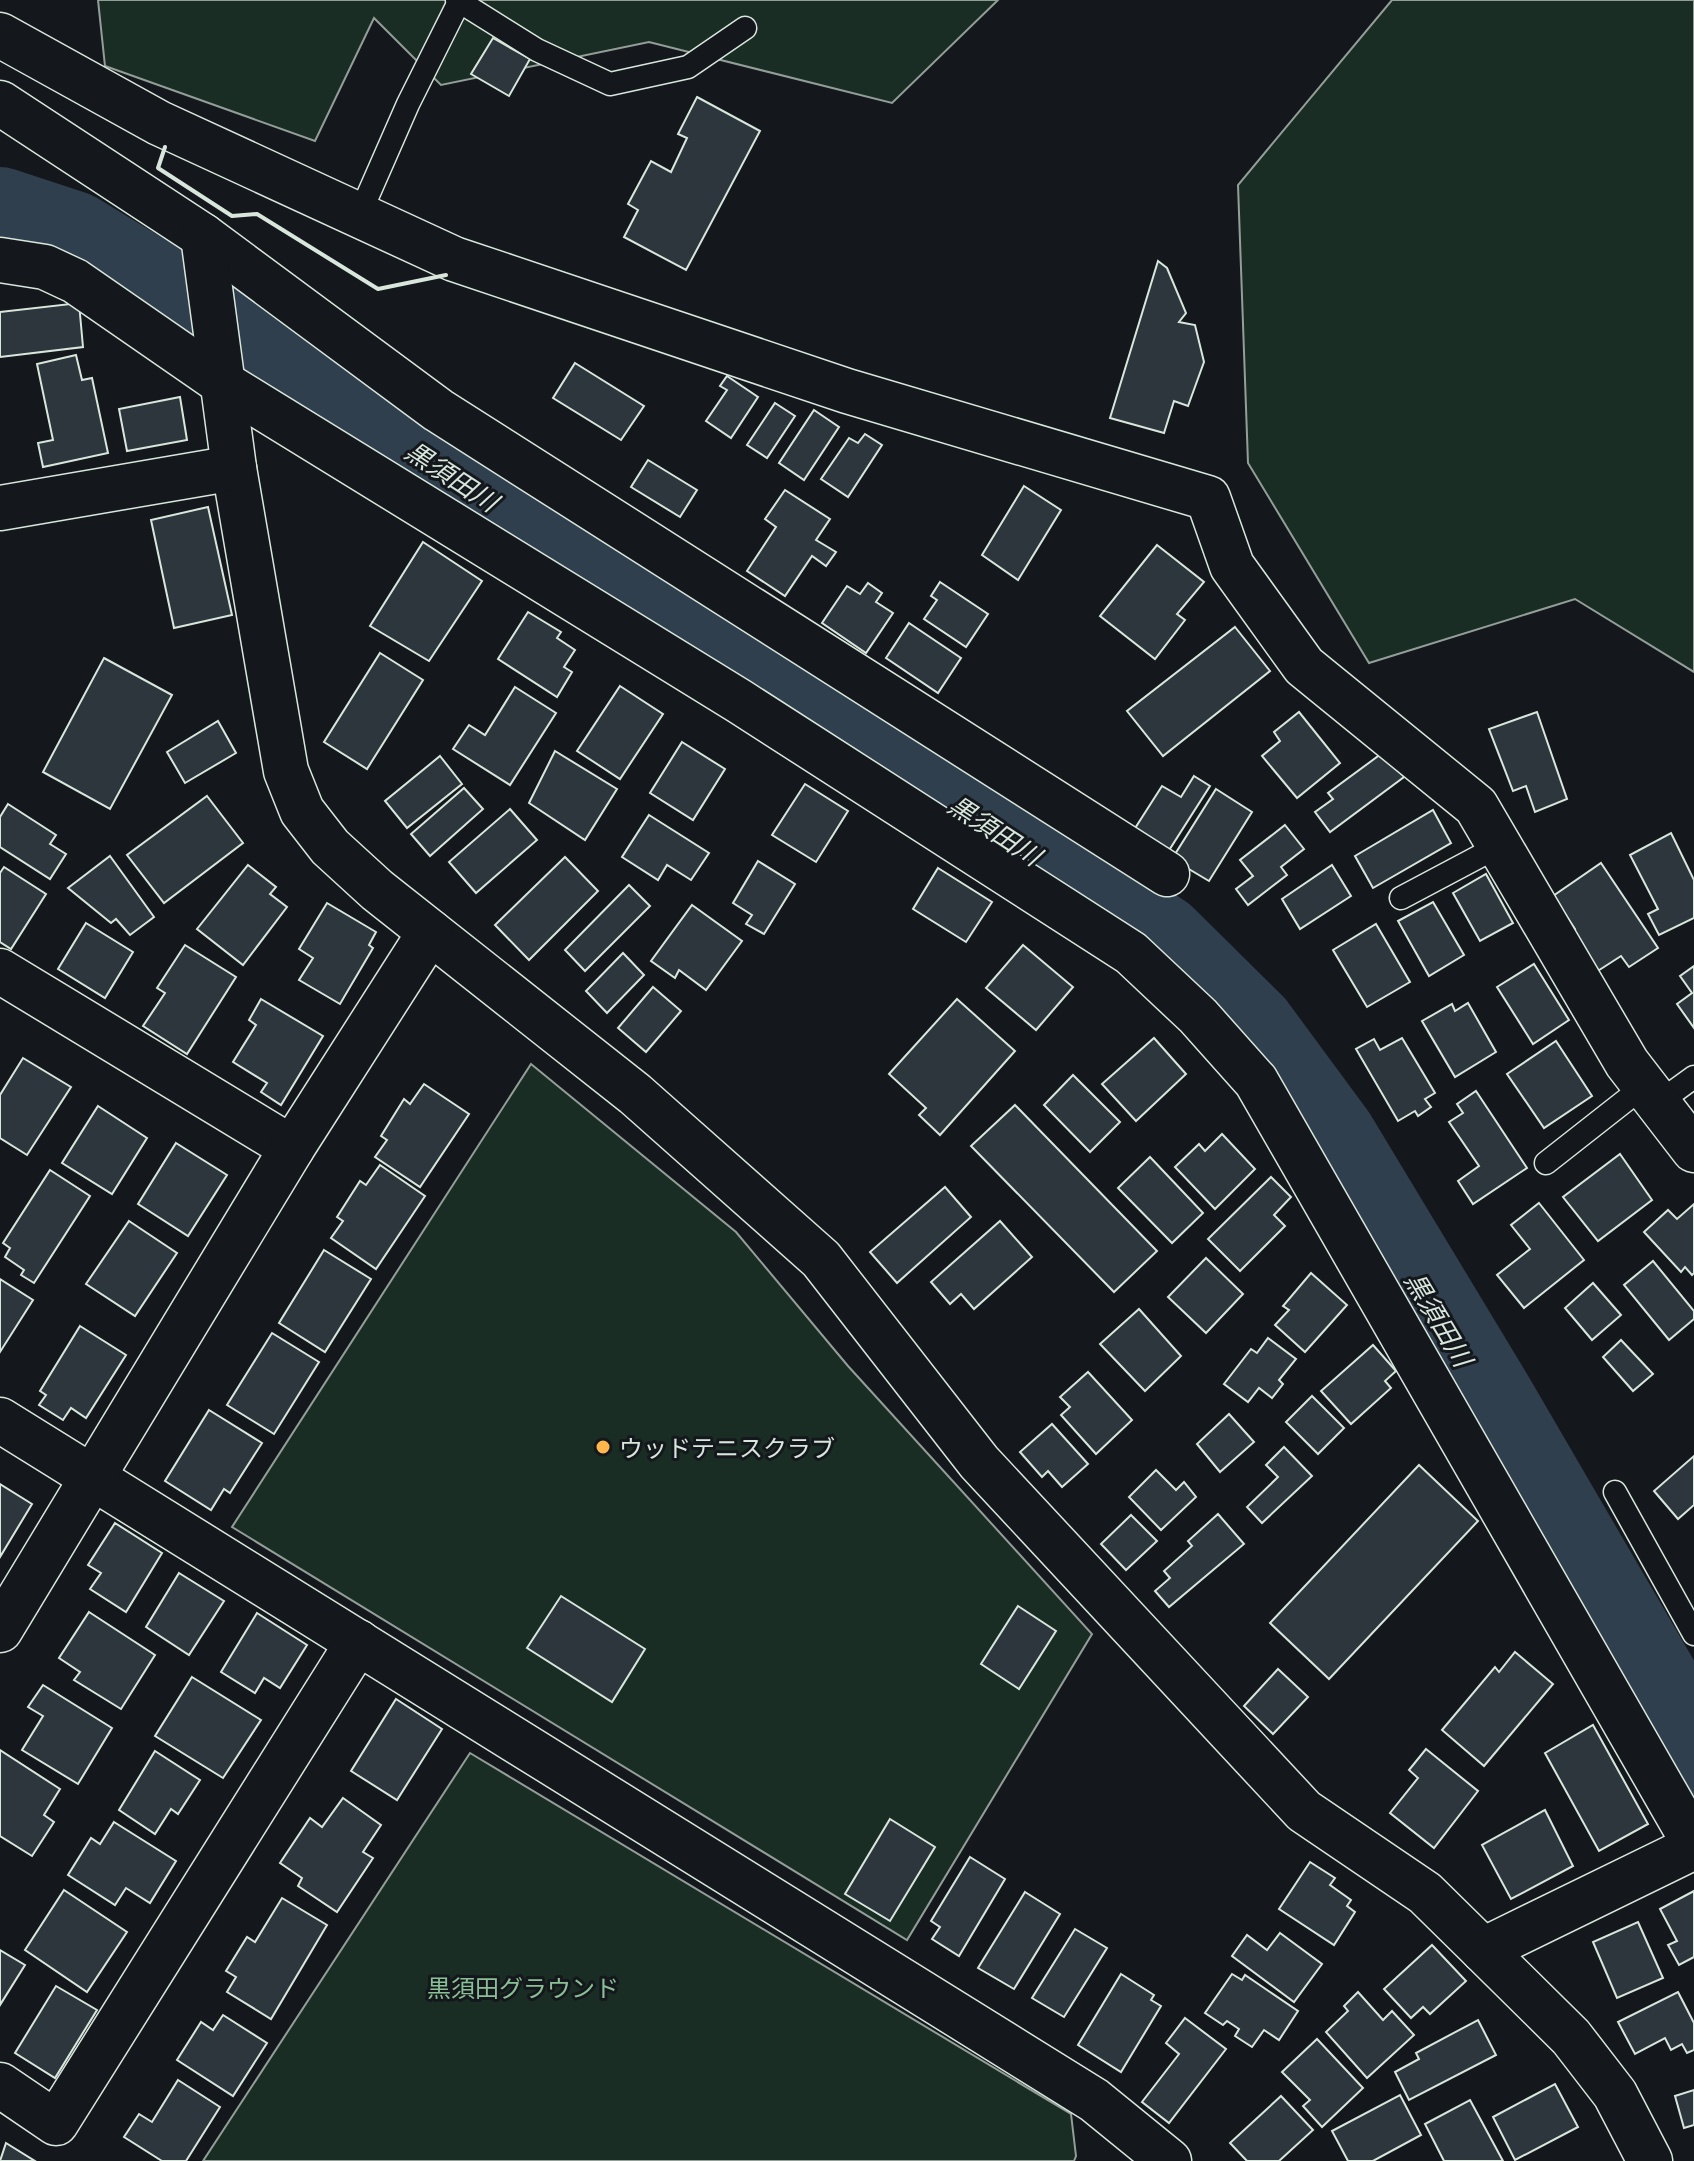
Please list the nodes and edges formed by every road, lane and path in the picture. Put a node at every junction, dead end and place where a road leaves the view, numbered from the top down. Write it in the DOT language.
graph roads {
  1 [pos="458,1"];
  2 [pos="745,28"];
  3 [pos="0,35"];
  4 [pos="1,106"];
  5 [pos="358,218"];
  6 [pos="205,256"];
  7 [pos="0,260"];
  8 [pos="220,374"];
  9 [pos="234,468"];
  10 [pos="0,508"];
  11 [pos="1499,846"];
  12 [pos="1167,874"];
  13 [pos="1401,898"];
  14 [pos="430,932"];
  15 [pos="0,971"];
  16 [pos="1694,1077"];
  17 [pos="1651,1095"];
  18 [pos="292,1148"];
  19 [pos="1694,1150"];
  20 [pos="1546,1163"];
  21 [pos="0,1420"];
  22 [pos="94,1479"];
  23 [pos="1615,1492"];
  24 [pos="0,1630"];
  25 [pos="1694,1634"];
  26 [pos="358,1642"];
  27 [pos="1694,1845"];
  28 [pos="1483,1950"];
  29 [pos="0,2085"];
  30 [pos="1152,2155"];
  31 [pos="1650,2161"];
  1 -- 2 [label="lane"];
  1 -- 5 [label="lane"];
  3 -- 5 [label="street"];
  4 -- 6 [label="street"];
  5 -- 11 [label="street"];
  6 -- 8 [label="street"];
  6 -- 12 [label="street"];
  7 -- 8 [label="street"];
  8 -- 9 [label="street"];
  8 -- 27 [label="street"];
  9 -- 10 [label="street"];
  9 -- 14 [label="street"];
  11 -- 13 [label="lane"];
  11 -- 17 [label="street"];
  14 -- 18 [label="street"];
  14 -- 28 [label="street"];
  15 -- 18 [label="street"];
  16 -- 17 [label="lane"];
  17 -- 19 [label="street"];
  17 -- 20 [label="lane"];
  18 -- 22 [label="street"];
  21 -- 22 [label="street"];
  22 -- 24 [label="street"];
  22 -- 26 [label="street"];
  23 -- 25 [label="lane"];
  26 -- 29 [label="street"];
  26 -- 30 [label="street"];
  27 -- 28 [label="street"];
  28 -- 31 [label="street"];
}
